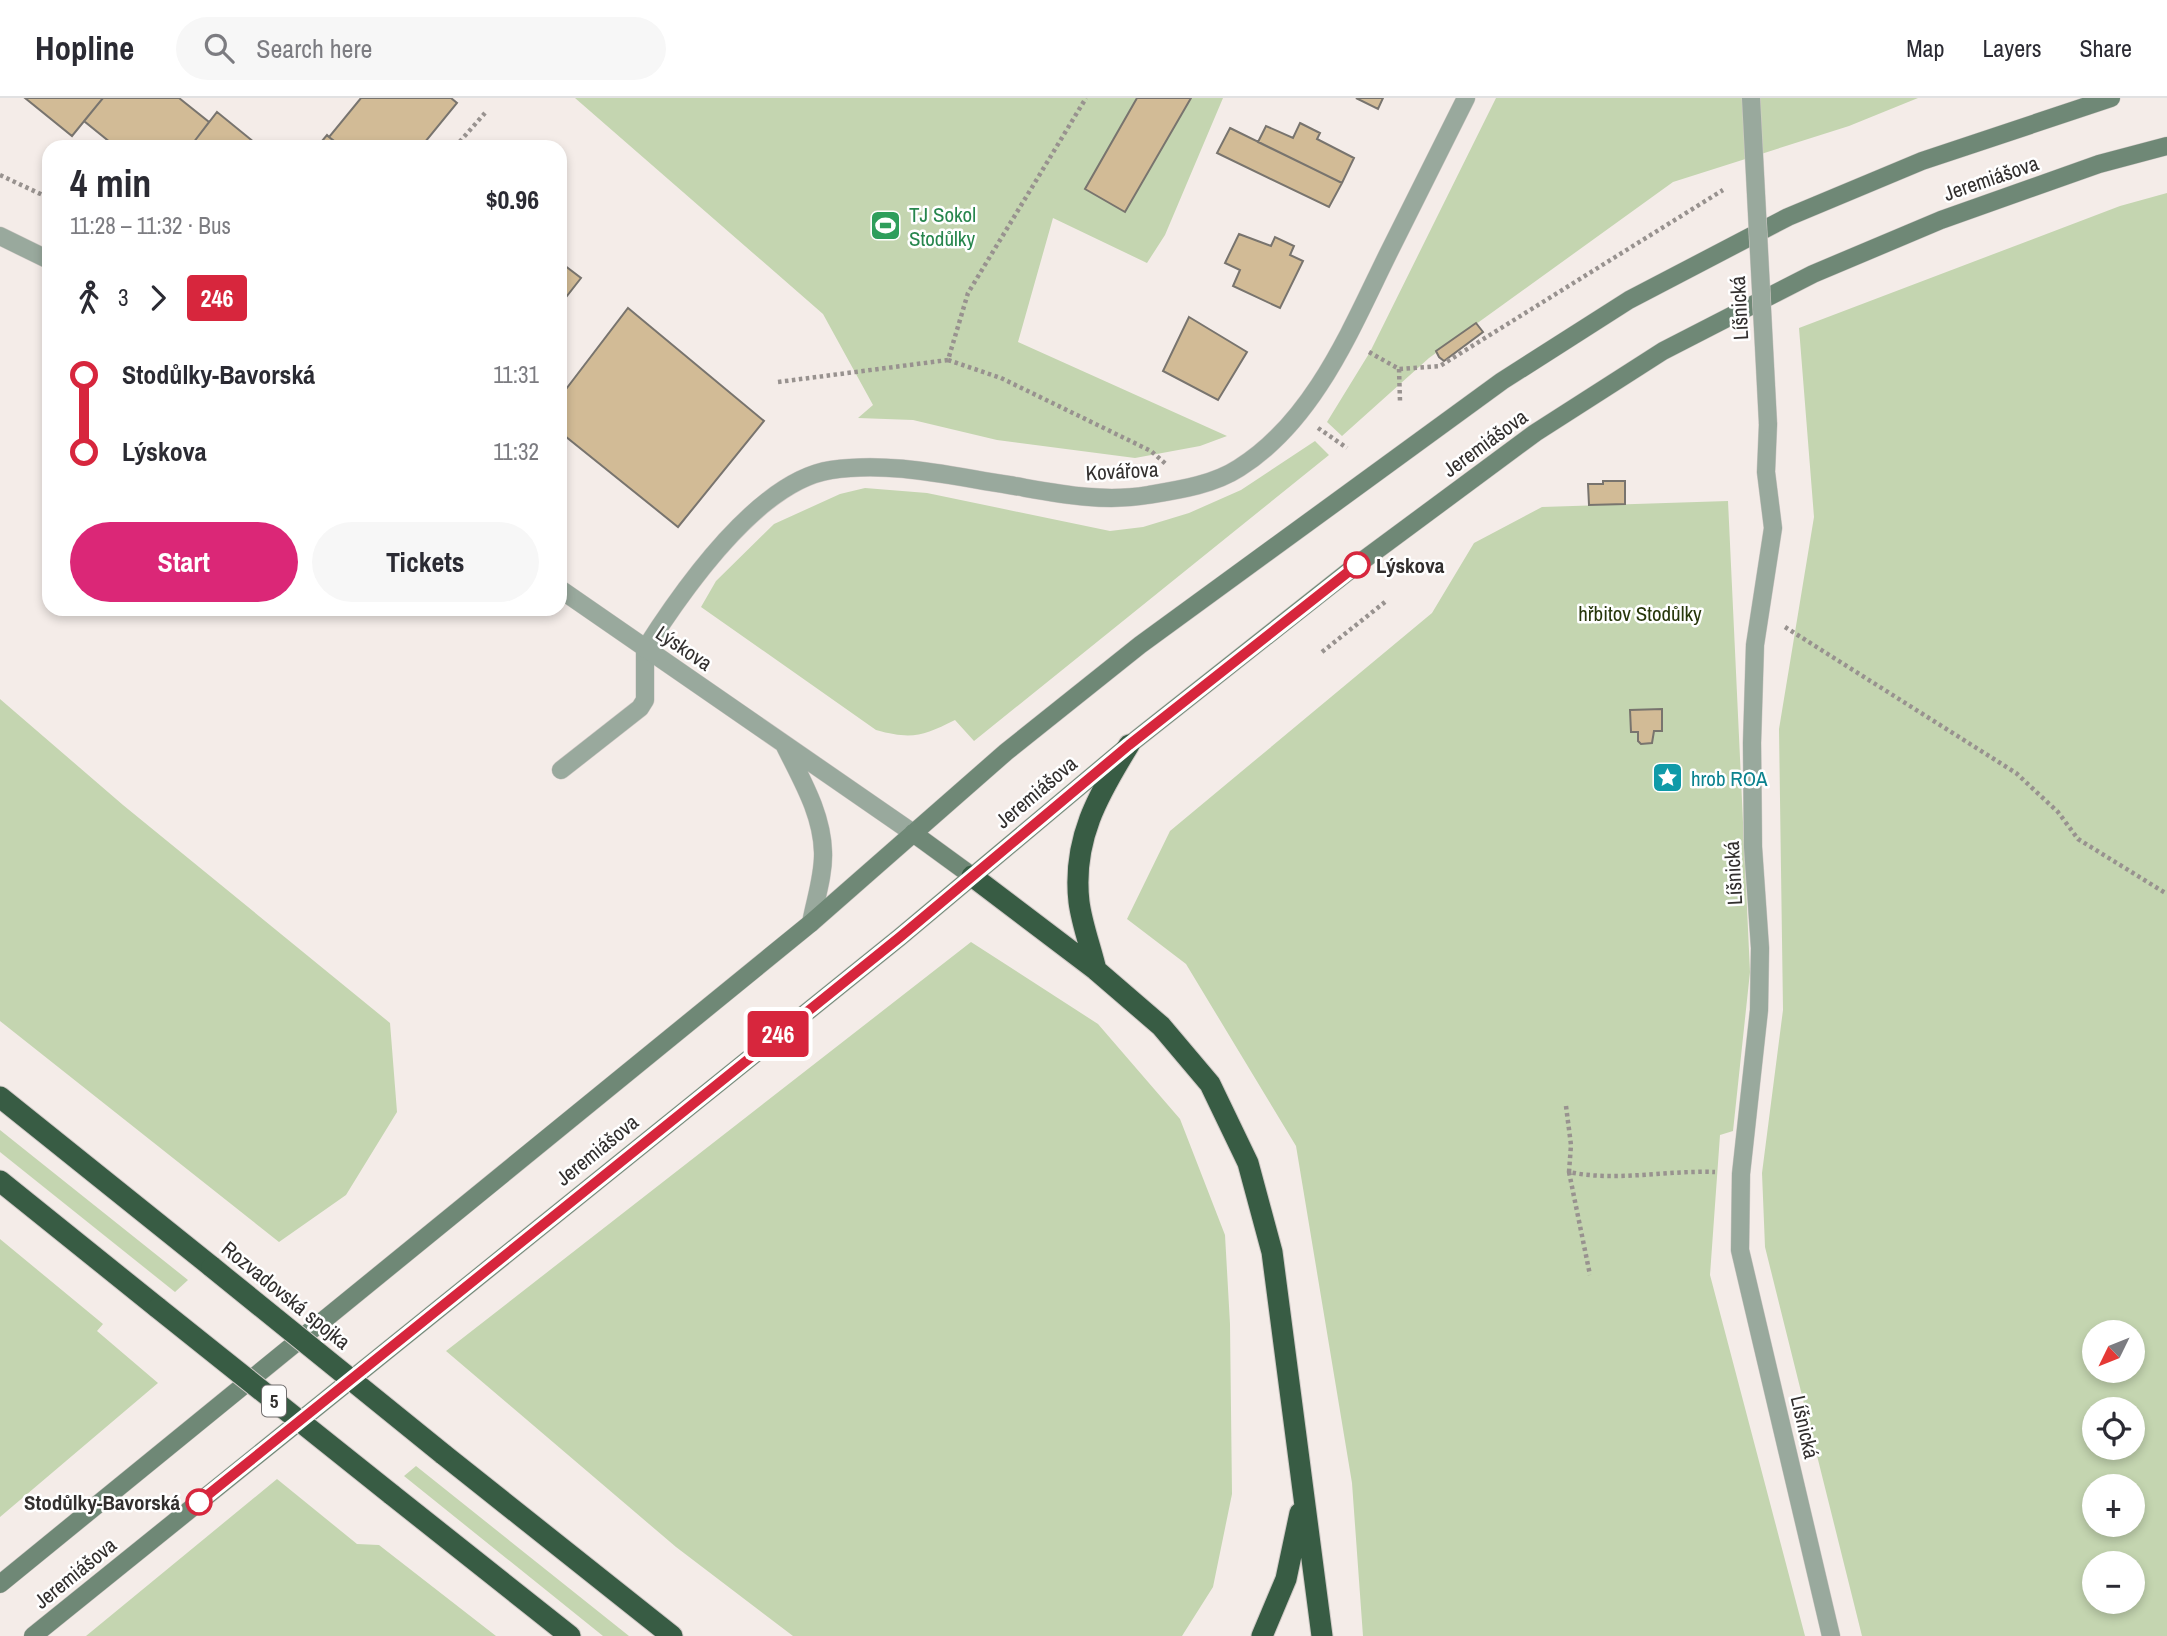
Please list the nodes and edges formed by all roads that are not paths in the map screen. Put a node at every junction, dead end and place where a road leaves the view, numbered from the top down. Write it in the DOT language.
graph roads {
  1 [pos="1466,98"];
  2 [pos="1751,98"];
  3 [pos="2111,98"];
  4 [pos="2167,146"];
  5 [pos="0,236"];
  6 [pos="42,257"];
  7 [pos="567,594"];
  8 [pos="645,649"];
  9 [pos="784,744"];
  10 [pos="1129,745"];
  11 [pos="561,770"];
  12 [pos="913,834"];
  13 [pos="972,876"];
  14 [pos="811,923"];
  15 [pos="1096,970"];
  16 [pos="0,1097"];
  17 [pos="0,1181"];
  18 [pos="1302,1473"];
  19 [pos="0,1584"];
  20 [pos="567,1634"];
  21 [pos="33,1636"];
  22 [pos="672,1636"];
  23 [pos="1262,1636"];
  24 [pos="1322,1636"];
  25 [pos="1831,1636"];
  1 -- 8 [label="street, Kovářova"];
  2 -- 25 [label="street, Líšnická, bridge"];
  3 -- 12 [label="main road, Jeremiášova"];
  4 -- 10 [label="main road, Jeremiášova"];
  5 -- 6 [label="street"];
  7 -- 8 [label="street, Lýskova"];
  8 -- 9 [label="street, Lýskova"];
  8 -- 11 [label="street"];
  9 -- 12 [label="street, Lýskova"];
  9 -- 14 [label="street, Lýskova"];
  10 -- 13 [label="main road, Jeremiášova"];
  10 -- 15 [label="highway"];
  12 -- 13 [label="main road"];
  12 -- 14 [label="main road, Jeremiášova"];
  13 -- 15 [label="highway"];
  13 -- 21 [label="main road, Jeremiášova"];
  14 -- 19 [label="main road, Jeremiášova"];
  15 -- 18 [label="highway"];
  16 -- 22 [label="highway, Rozvadovská spojka, bridge"];
  17 -- 20 [label="highway, 5, bridge"];
  18 -- 23 [label="highway"];
  18 -- 24 [label="highway"];
}
